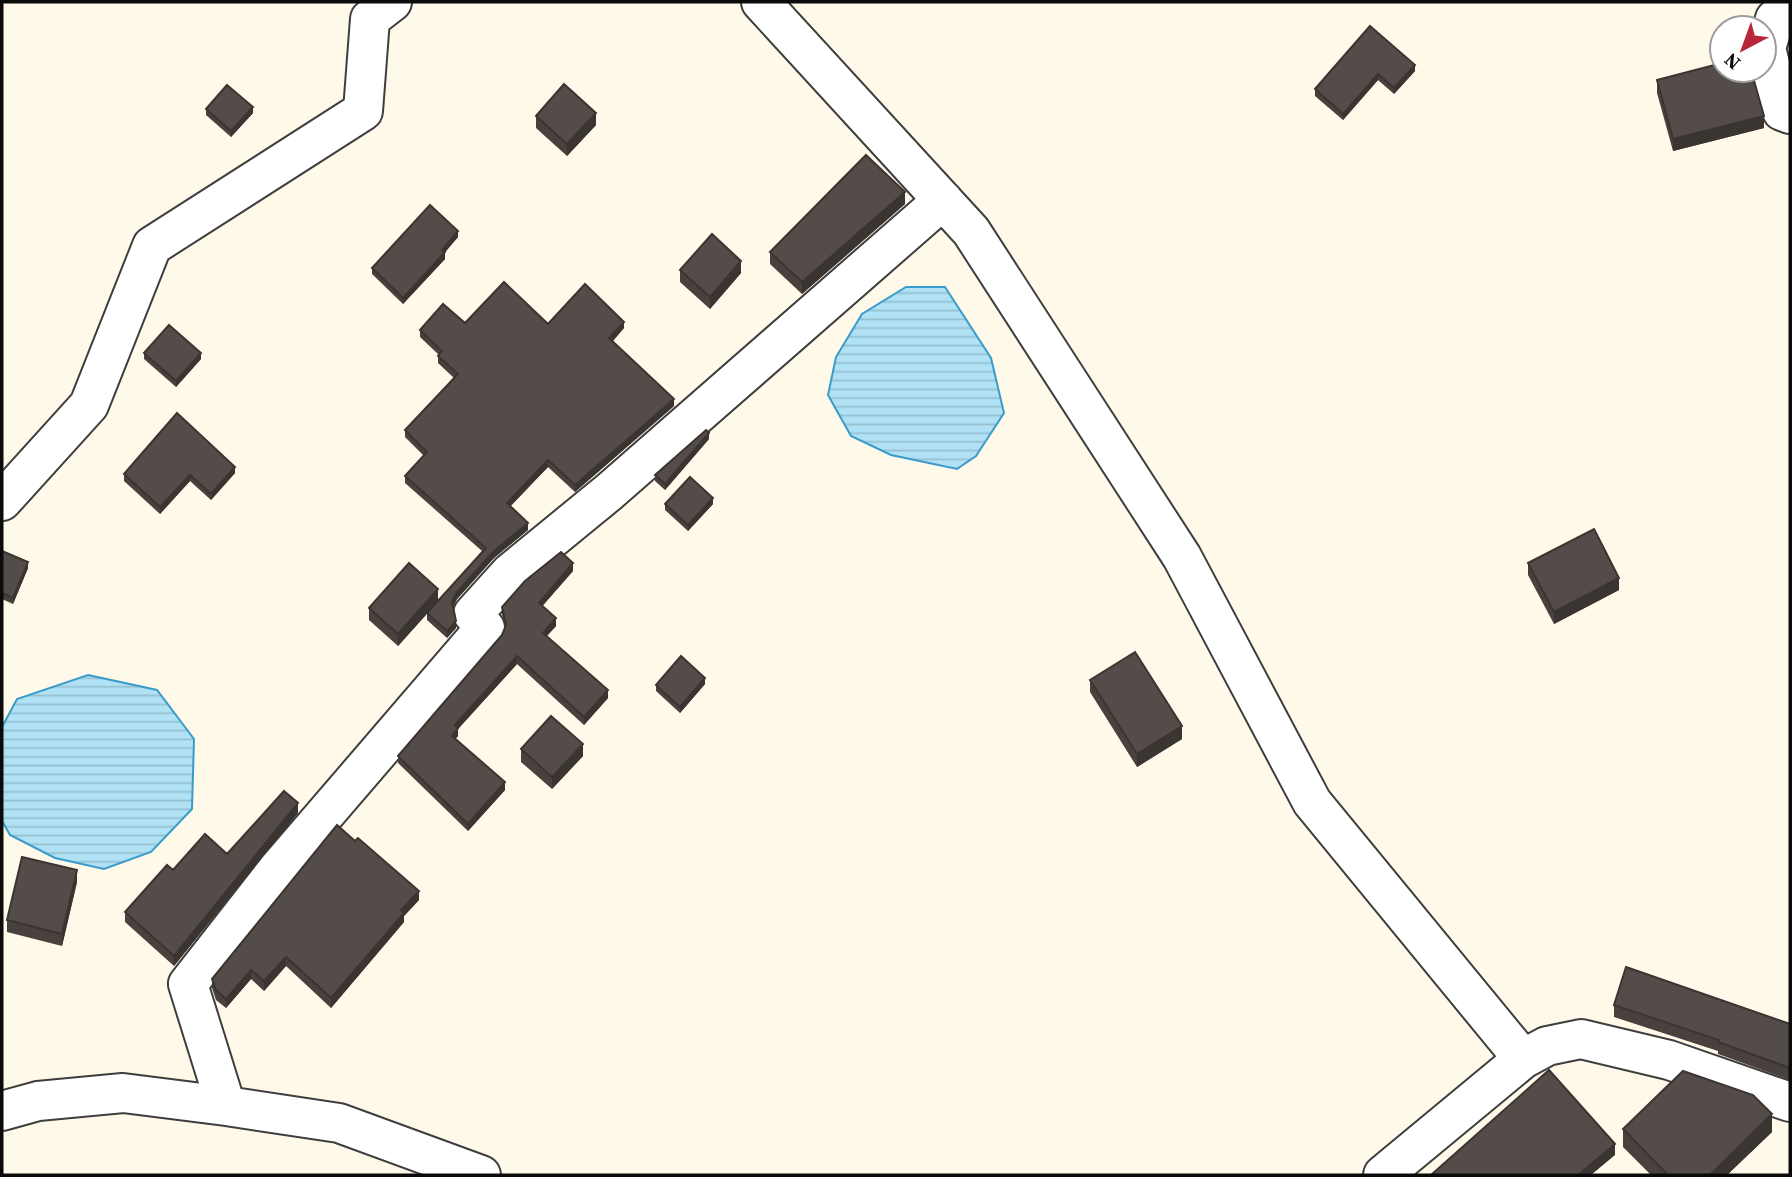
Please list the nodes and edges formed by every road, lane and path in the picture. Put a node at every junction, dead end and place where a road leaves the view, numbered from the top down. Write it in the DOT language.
graph roads {
  1 [pos="392,2"];
  2 [pos="761,2"];
  3 [pos="1790,12"];
  4 [pos="1790,114"];
  5 [pos="943,200"];
  6 [pos="2,501"];
  7 [pos="1523,1059"];
  8 [pos="1790,1102"];
  9 [pos="226,1106"];
  10 [pos="2,1111"];
  11 [pos="481,1175"];
  12 [pos="1383,1175"];
  1 -- 6 [label="street"];
  2 -- 5 [label="street"];
  3 -- 4 [label="street"];
  5 -- 7 [label="street"];
  5 -- 9 [label="street"];
  7 -- 8 [label="street"];
  7 -- 12 [label="street"];
  9 -- 10 [label="street"];
  9 -- 11 [label="street"];
}
